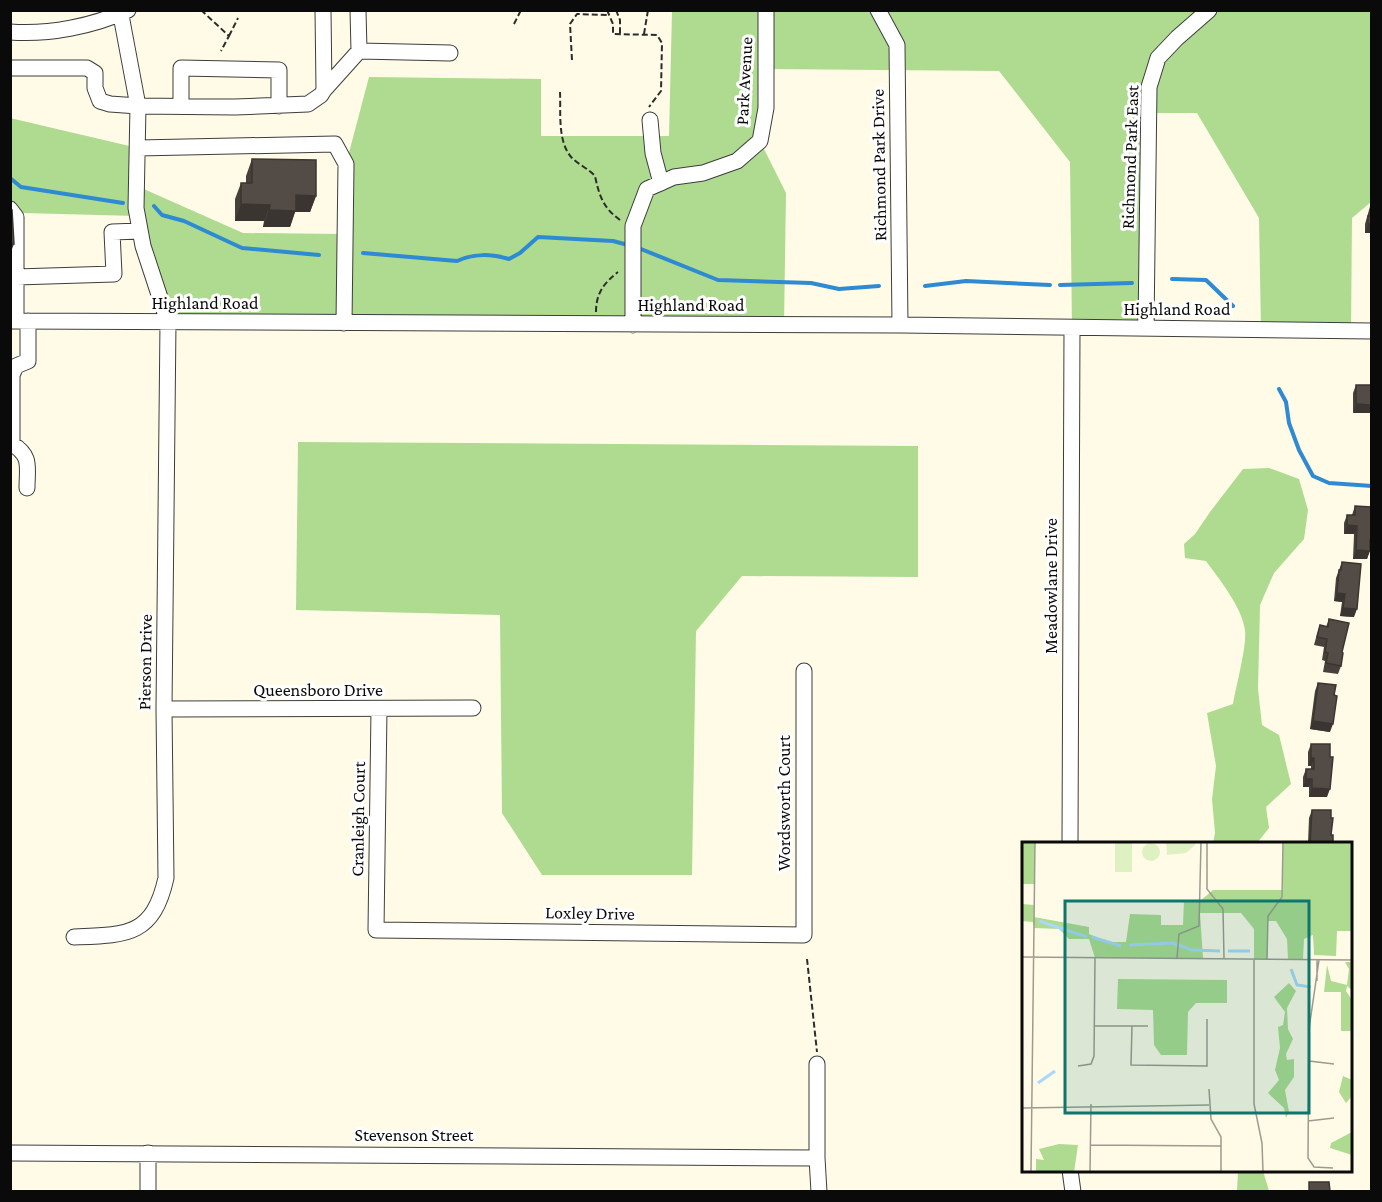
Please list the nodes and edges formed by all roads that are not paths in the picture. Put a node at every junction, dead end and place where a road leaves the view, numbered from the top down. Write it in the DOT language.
graph roads {
  1 [pos="323,10"];
  2 [pos="358,10"];
  3 [pos="766,10"];
  4 [pos="878,10"];
  5 [pos="1209,10"];
  6 [pos="123,12"];
  7 [pos="10,32"];
  8 [pos="359,51"];
  9 [pos="450,53"];
  10 [pos="10,68"];
  11 [pos="324,90"];
  12 [pos="138,106"];
  13 [pos="181,106"];
  14 [pos="279,106"];
  15 [pos="650,120"];
  16 [pos="138,148"];
  17 [pos="661,183"];
  18 [pos="10,209"];
  19 [pos="140,231"];
  20 [pos="16,277"];
  21 [pos="18,321"];
  22 [pos="168,322"];
  23 [pos="344,323"];
  24 [pos="633,325"];
  25 [pos="900,325"];
  26 [pos="1072,328"];
  27 [pos="1146,328"];
  28 [pos="1371,331"];
  29 [pos="27,488"];
  30 [pos="804,671"];
  31 [pos="473,708"];
  32 [pos="164,710"];
  33 [pos="379,710"];
  34 [pos="1070,842"];
  35 [pos="376,930"];
  36 [pos="804,935"];
  37 [pos="74,937"];
  38 [pos="817,1064"];
  39 [pos="10,1153"];
  40 [pos="148,1153"];
  41 [pos="817,1158"];
  42 [pos="1070,1172"];
  43 [pos="148,1191"];
  44 [pos="819,1191"];
  45 [pos="1073,1191"];
  1 -- 11 [label="street"];
  2 -- 8 [label="street"];
  3 -- 17 [label="street, Park Avenue"];
  4 -- 25 [label="street, Richmond Park Drive"];
  5 -- 27 [label="street, Richmond Park East"];
  6 -- 7 [label="street"];
  6 -- 12 [label="street, Pierson Drive"];
  8 -- 9 [label="street"];
  8 -- 11 [label="street"];
  10 -- 12 [label="street"];
  11 -- 14 [label="street"];
  12 -- 13 [label="street"];
  12 -- 16 [label="street, Pierson Drive"];
  13 -- 14 [label="street"];
  13 -- 14 [label="street"];
  15 -- 17 [label="street"];
  16 -- 19 [label="street, Pierson Drive"];
  16 -- 23 [label="street"];
  17 -- 24 [label="street"];
  18 -- 20 [label="street"];
  19 -- 20 [label="street"];
  19 -- 22 [label="street, Pierson Drive"];
  20 -- 21 [label="street"];
  21 -- 22 [label="street, Highland Road"];
  21 -- 29 [label="street"];
  22 -- 23 [label="street, Highland Road"];
  22 -- 32 [label="street, Pierson Drive"];
  23 -- 24 [label="street, Highland Road"];
  24 -- 25 [label="street, Highland Road"];
  25 -- 26 [label="street, Highland Road"];
  26 -- 27 [label="street, Highland Road"];
  26 -- 34 [label="street, Meadowlane Drive"];
  27 -- 28 [label="street, Highland Road"];
  30 -- 36 [label="street, Wordsworth Court"];
  31 -- 33 [label="street, Queensboro Drive"];
  32 -- 33 [label="street, Queensboro Drive"];
  32 -- 37 [label="street, Pierson Drive"];
  33 -- 35 [label="street, Cranleigh Court"];
  35 -- 36 [label="street, Loxley Drive"];
  38 -- 41 [label="street"];
  39 -- 40 [label="street, Stevenson Street"];
  40 -- 41 [label="street, Stevenson Street"];
  40 -- 43 [label="street"];
  41 -- 44 [label="street"];
  42 -- 45 [label="street"];
}
